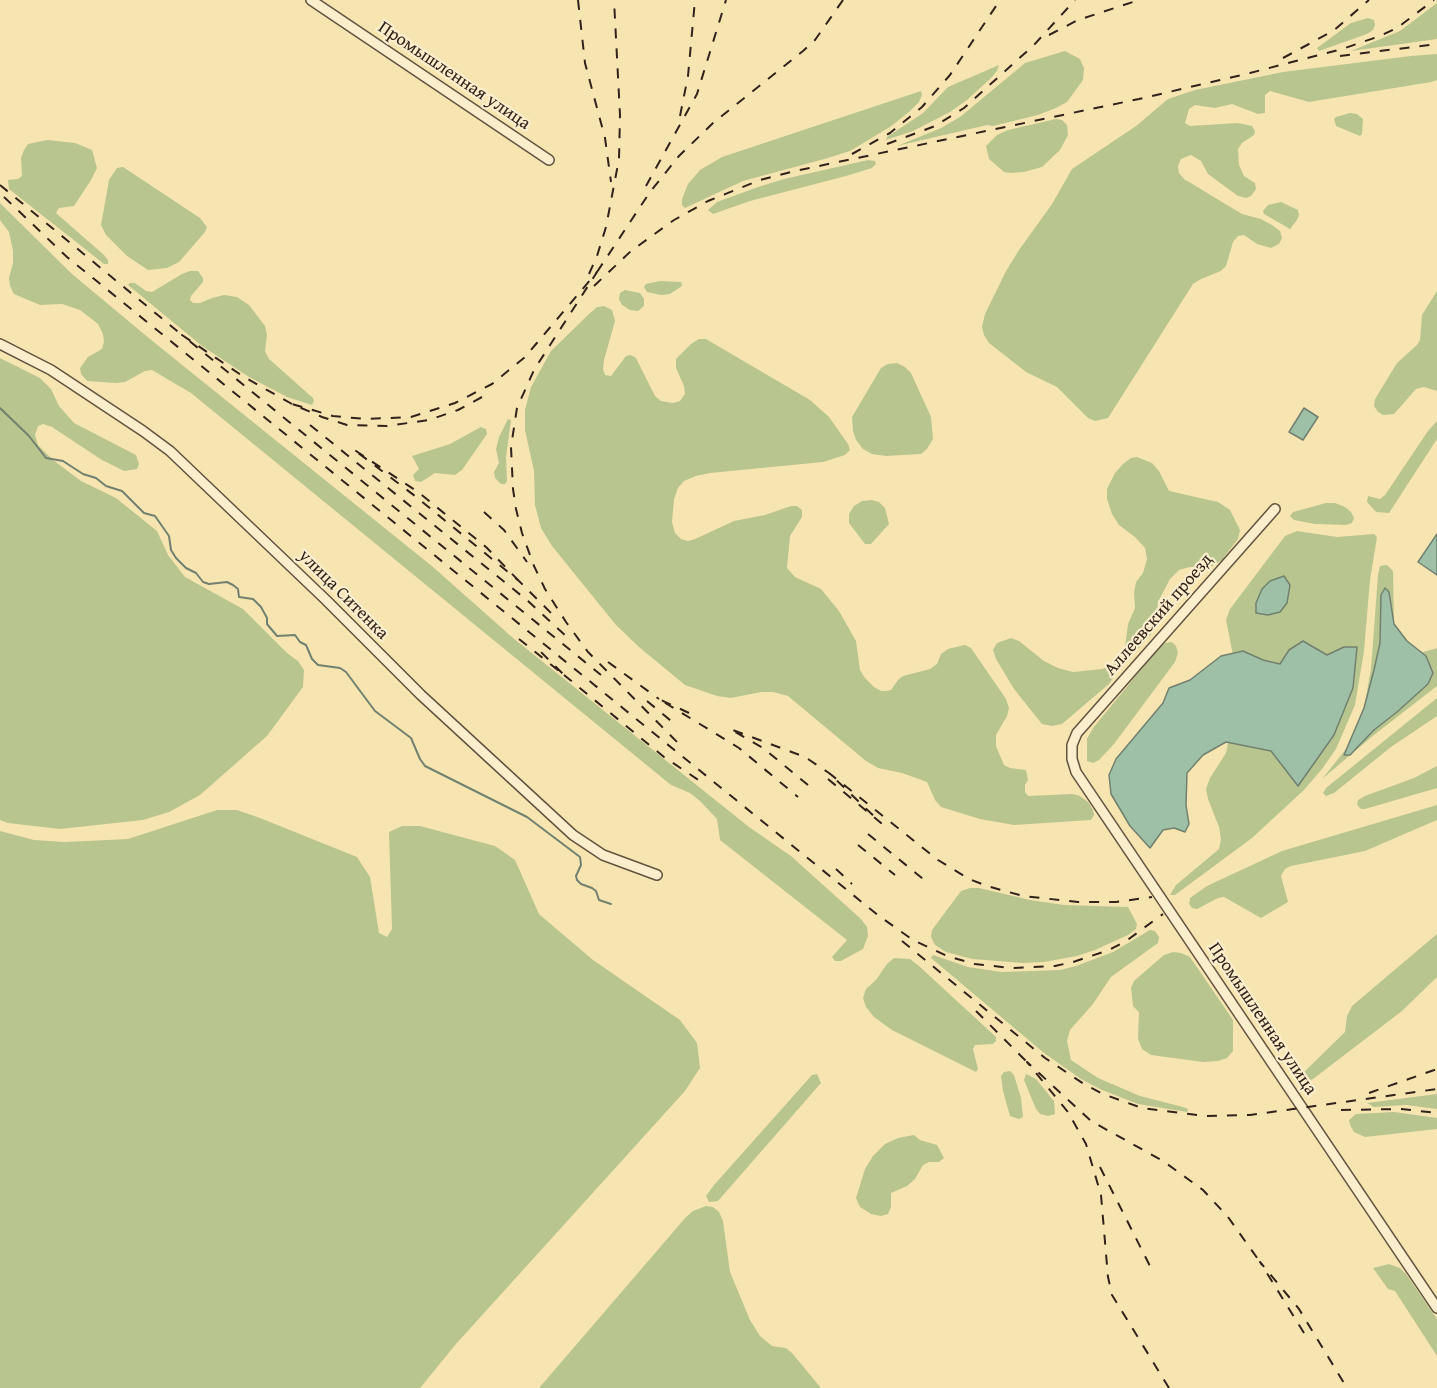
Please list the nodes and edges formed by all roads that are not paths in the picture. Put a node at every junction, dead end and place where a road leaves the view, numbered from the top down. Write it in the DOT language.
graph roads {
  1 [pos="311,0"];
  2 [pos="549,160"];
  3 [pos="0,344"];
  4 [pos="1275,509"];
  5 [pos="1072,745"];
  6 [pos="657,875"];
  7 [pos="1437,1308"];
  1 -- 2 [label="street, Промышленная улица"];
  3 -- 6 [label="street, улица Ситенка"];
  4 -- 5 [label="street, Аллеевский проезд"];
  5 -- 7 [label="street, Промышленная улица"];
}
